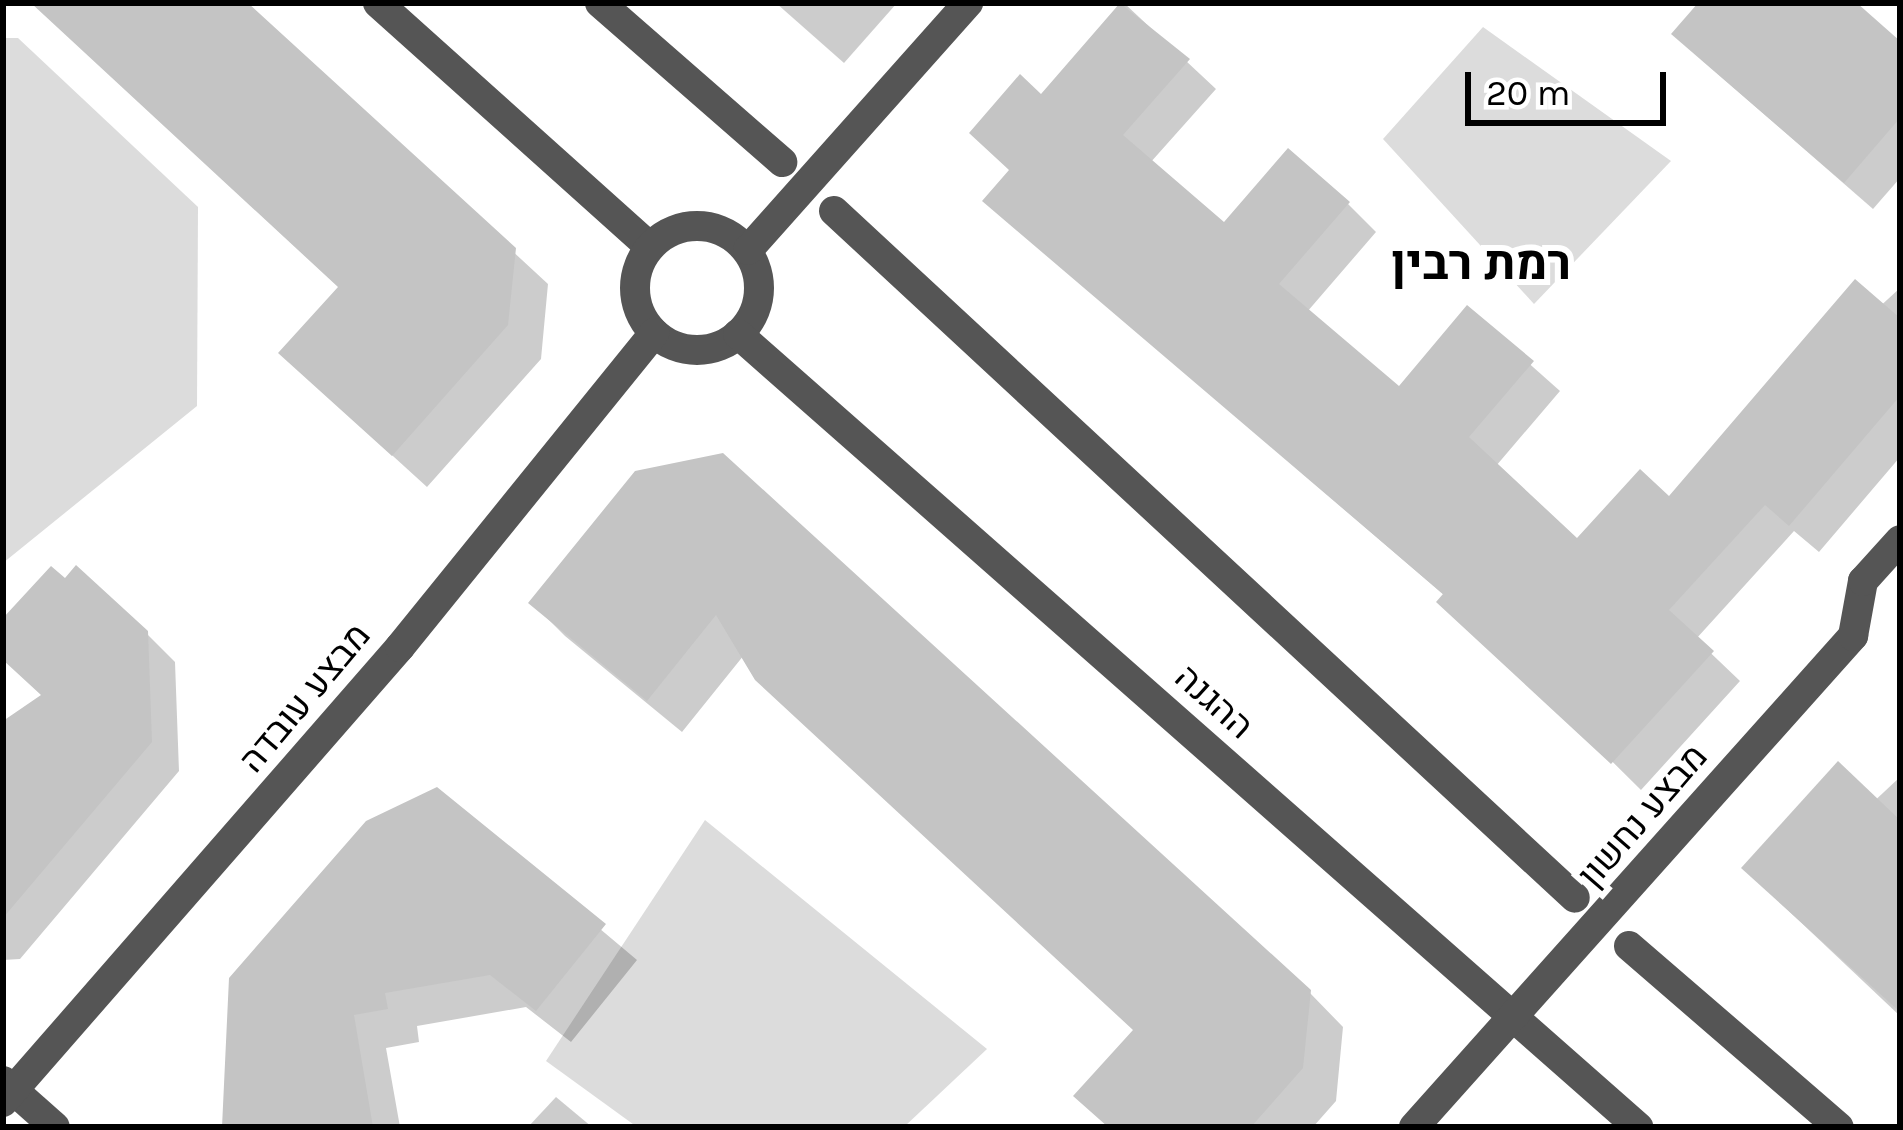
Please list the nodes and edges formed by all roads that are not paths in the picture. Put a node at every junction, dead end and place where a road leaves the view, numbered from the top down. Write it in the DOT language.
graph roads {
  1 [pos="378,3"];
  2 [pos="600,3"];
  3 [pos="968,3"];
  4 [pos="782,162"];
  5 [pos="834,211"];
  6 [pos="650,247"];
  7 [pos="748,250"];
  8 [pos="654,333"];
  9 [pos="738,334"];
  10 [pos="1900,540"];
  11 [pos="1575,898"];
  12 [pos="1629,946"];
  13 [pos="1516,1020"];
  14 [pos="7,1091"];
  15 [pos="56,1127"];
  16 [pos="1414,1127"];
  17 [pos="1638,1127"];
  18 [pos="1839,1127"];
  1 -- 6 [label="street"];
  2 -- 4 [label="street"];
  3 -- 7 [label="street"];
  5 -- 11 [label="street"];
  6 -- 7 [label="street"];
  6 -- 8 [label="street"];
  7 -- 9 [label="street"];
  8 -- 9 [label="street"];
  8 -- 14 [label="street, מבצע עובדה"];
  9 -- 13 [label="street, ההגנה"];
  10 -- 13 [label="street, מבצע נחשון"];
  12 -- 18 [label="street"];
  13 -- 16 [label="street, מבצע נחשון"];
  13 -- 17 [label="street, ההגנה"];
  14 -- 15 [label="street"];
}
